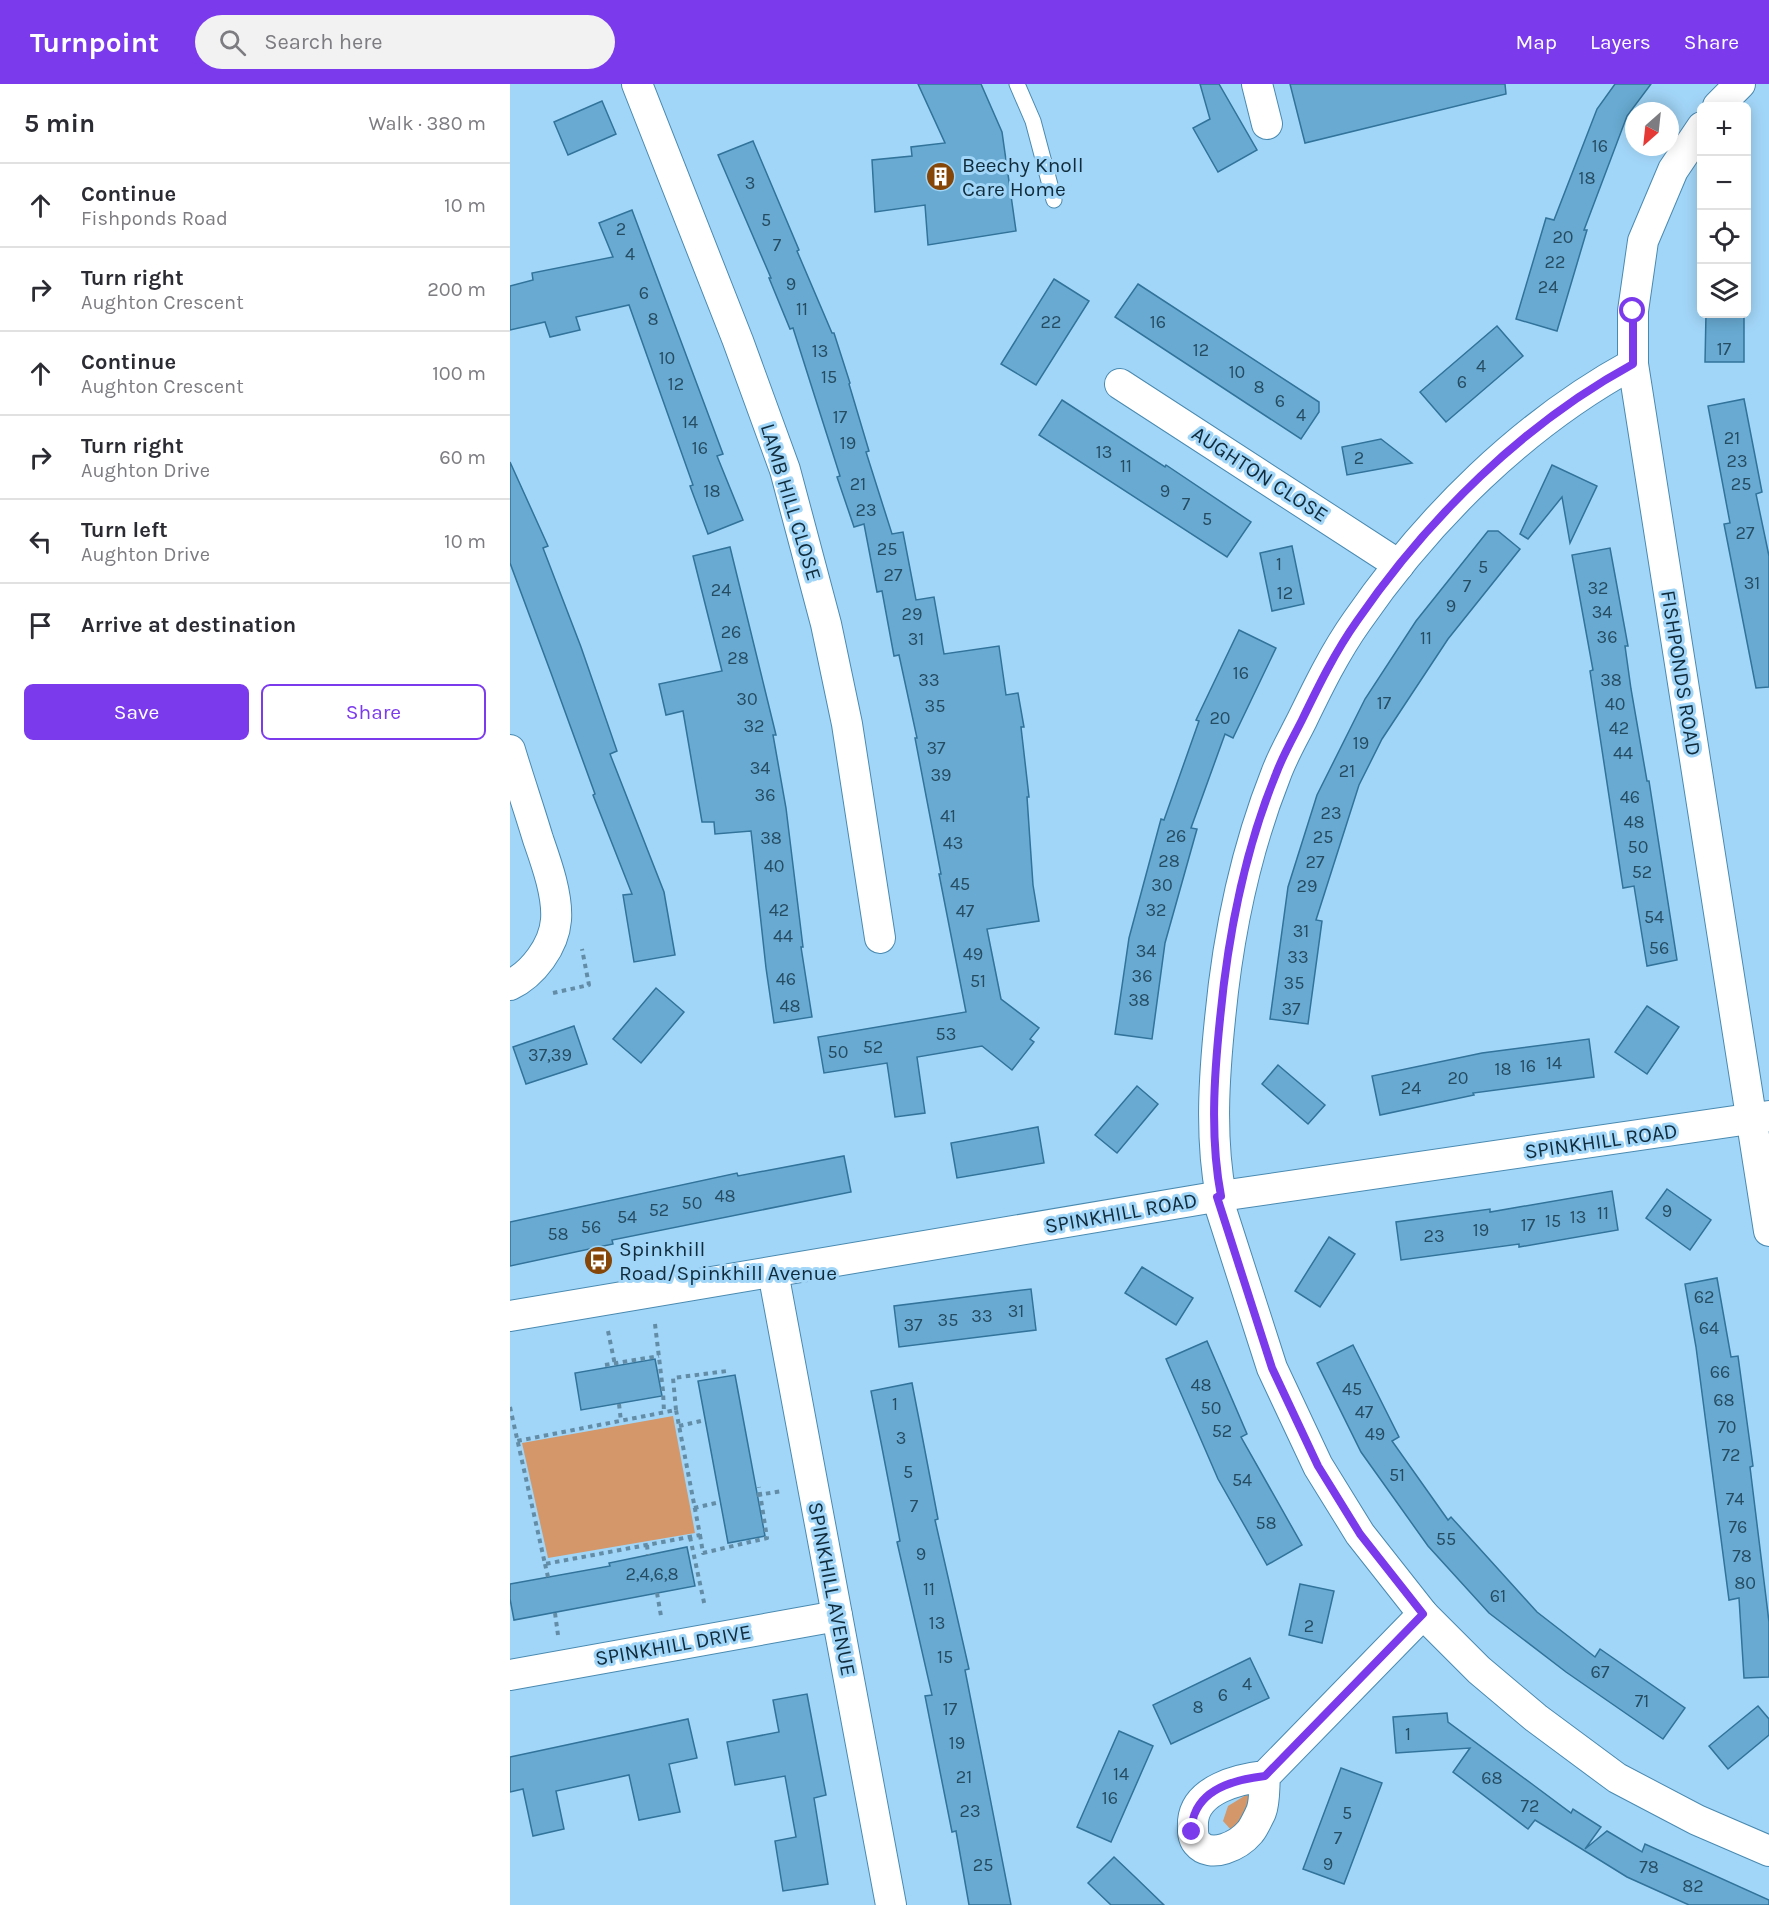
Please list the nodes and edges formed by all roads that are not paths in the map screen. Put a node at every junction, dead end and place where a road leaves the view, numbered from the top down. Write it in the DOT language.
graph roads {
  1 [pos="637,84"];
  2 [pos="1017,84"];
  3 [pos="1257,84"];
  4 [pos="1740,84"];
  5 [pos="1722,102"];
  6 [pos="1267,124"];
  7 [pos="1697,134"];
  8 [pos="1054,200"];
  9 [pos="1633,364"];
  10 [pos="1120,384"];
  11 [pos="1399,565"];
  12 [pos="510,750"];
  13 [pos="880,938"];
  14 [pos="510,985"];
  15 [pos="1760,1117"];
  16 [pos="1219,1196"];
  17 [pos="1769,1231"];
  18 [pos="774,1272"];
  19 [pos="510,1316"];
  20 [pos="1423,1614"];
  21 [pos="837,1616"];
  22 [pos="510,1675"];
  23 [pos="1265,1776"];
  24 [pos="1769,1851"];
  25 [pos="891,1905"];
  1 -- 13 [label="street, LAMB HILL CLOSE"];
  2 -- 8 [label="lane"];
  3 -- 6 [label="street"];
  4 -- 5 [label="street"];
  7 -- 9 [label="street, FISHPONDS ROAD"];
  9 -- 11 [label="street"];
  9 -- 15 [label="street, FISHPONDS ROAD"];
  10 -- 11 [label="street, AUGHTON CLOSE"];
  11 -- 16 [label="street"];
  12 -- 14 [label="street"];
  15 -- 16 [label="street, SPINKHILL ROAD"];
  15 -- 17 [label="street, FISHPONDS ROAD"];
  16 -- 18 [label="street, SPINKHILL ROAD"];
  16 -- 20 [label="street"];
  18 -- 19 [label="street, SPINKHILL ROAD"];
  18 -- 21 [label="street, SPINKHILL AVENUE"];
  20 -- 23 [label="street"];
  20 -- 24 [label="street"];
  21 -- 22 [label="street, SPINKHILL DRIVE"];
  21 -- 25 [label="street, SPINKHILL AVENUE"];
}
